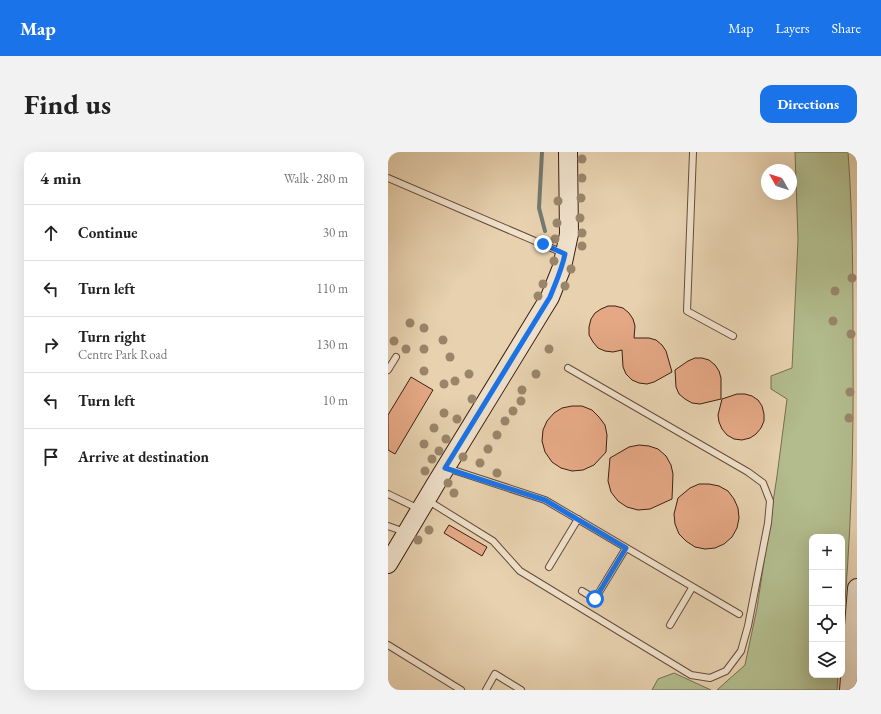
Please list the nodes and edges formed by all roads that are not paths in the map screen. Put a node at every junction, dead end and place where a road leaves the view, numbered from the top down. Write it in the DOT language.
graph roads {
  1 [pos="568,152"];
  2 [pos="693,152"];
  3 [pos="388,178"];
  4 [pos="565,254"];
  5 [pos="733,336"];
  6 [pos="396,357"];
  7 [pos="568,368"];
  8 [pos="388,370"];
  9 [pos="445,468"];
  10 [pos="388,494"];
  11 [pos="423,505"];
  12 [pos="578,519"];
  13 [pos="388,526"];
  14 [pos="406,533"];
  15 [pos="626,548"];
  16 [pos="388,564"];
  17 [pos="549,567"];
  18 [pos="692,588"];
  19 [pos="857,588"];
  20 [pos="582,591"];
  21 [pos="739,614"];
  22 [pos="670,625"];
  23 [pos="388,645"];
  24 [pos="461,690"];
  25 [pos="486,690"];
  26 [pos="520,690"];
  27 [pos="849,690"];
  1 -- 4 [label="street"];
  2 -- 5 [label="lane"];
  3 -- 4 [label="lane"];
  4 -- 9 [label="street"];
  6 -- 8 [label="lane"];
  7 -- 11 [label="lane"];
  9 -- 11 [label="street"];
  9 -- 12 [label="lane"];
  10 -- 11 [label="lane"];
  11 -- 14 [label="street"];
  12 -- 15 [label="lane"];
  12 -- 17 [label="lane"];
  13 -- 14 [label="lane"];
  14 -- 16 [label="street"];
  15 -- 18 [label="lane"];
  15 -- 20 [label="lane"];
  18 -- 21 [label="lane"];
  18 -- 22 [label="lane"];
  19 -- 27 [label="street"];
  23 -- 24 [label="lane"];
  25 -- 26 [label="lane"];
}
